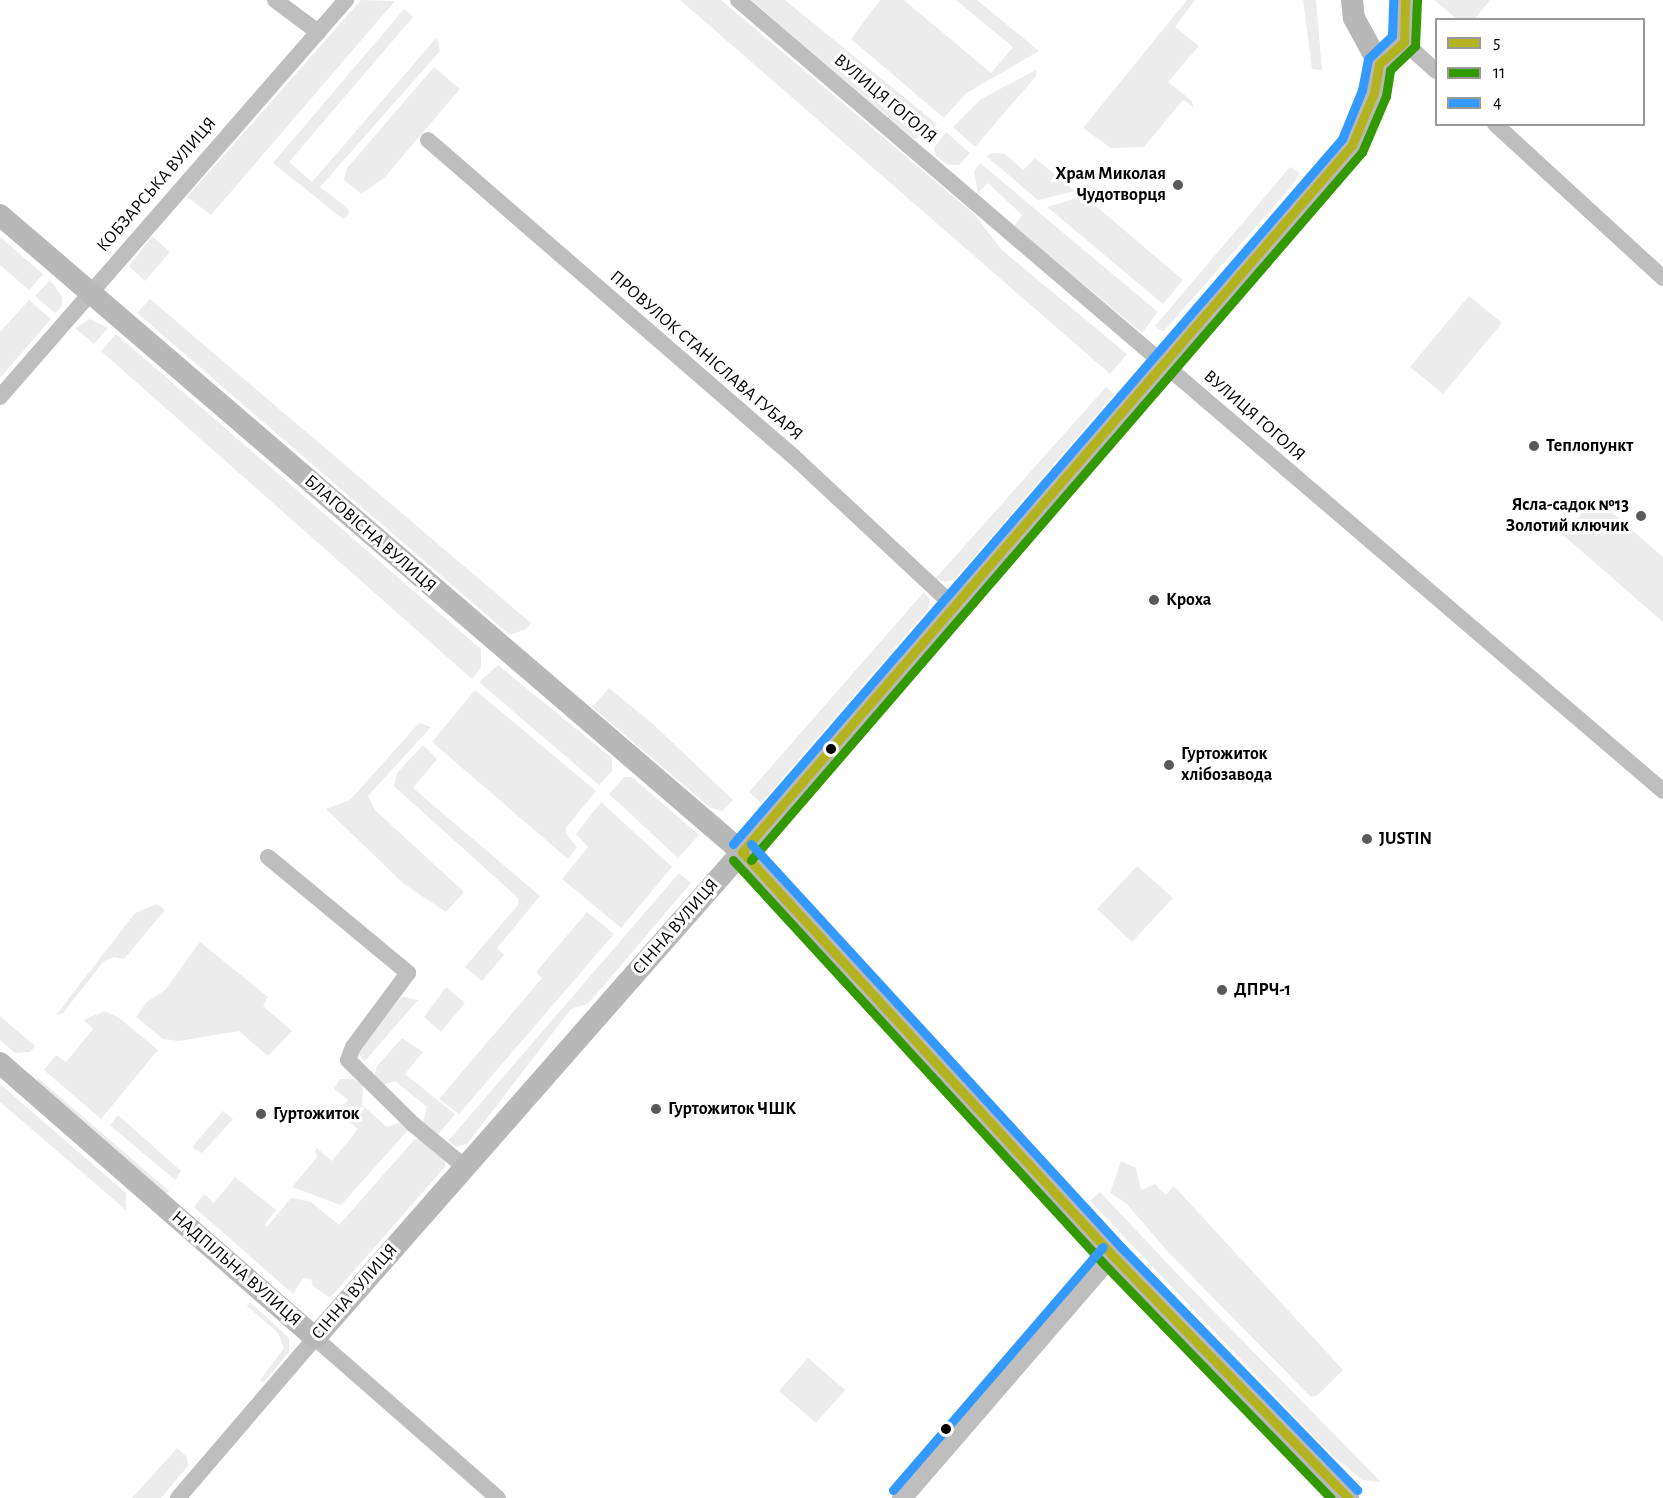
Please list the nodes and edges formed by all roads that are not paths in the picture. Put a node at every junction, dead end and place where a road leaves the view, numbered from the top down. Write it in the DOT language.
graph roads {
  1 [pos="275,0"];
  2 [pos="346,0"];
  3 [pos="738,0"];
  4 [pos="1353,0"];
  5 [pos="1405,0"];
  6 [pos="318,32"];
  7 [pos="1404,42"];
  8 [pos="1379,64"];
  9 [pos="1435,69"];
  10 [pos="1497,126"];
  11 [pos="428,140"];
  12 [pos="0,215"];
  13 [pos="1663,278"];
  14 [pos="90,292"];
  15 [pos="1163,364"];
  16 [pos="0,397"];
  17 [pos="954,606"];
  18 [pos="1663,791"];
  19 [pos="742,852"];
  20 [pos="268,857"];
  21 [pos="0,1063"];
  22 [pos="465,1167"];
  23 [pos="1112,1255"];
  24 [pos="315,1338"];
  25 [pos="178,1498"];
  26 [pos="498,1498"];
  27 [pos="902,1498"];
  28 [pos="1348,1498"];
  1 -- 6 [label="street"];
  2 -- 6 [label="street, КОБЗАРСЬКА ВУЛИЦЯ"];
  3 -- 15 [label="street, ВУЛИЦЯ ГОГОЛЯ"];
  4 -- 8 [label="main road"];
  5 -- 7 [label="main road"];
  6 -- 14 [label="street, КОБЗАРСЬКА ВУЛИЦЯ"];
  7 -- 8 [label="main road"];
  7 -- 9 [label="street"];
  8 -- 15 [label="main road, СІННА ВУЛИЦЯ"];
  10 -- 13 [label="street"];
  11 -- 17 [label="street, ПРОВУЛОК СТАНІСЛАВА ГУБАРЯ"];
  12 -- 14 [label="main road, БЛАГОВІСНА ВУЛИЦЯ"];
  14 -- 16 [label="street, КОБЗАРСЬКА ВУЛИЦЯ"];
  14 -- 19 [label="main road, БЛАГОВІСНА ВУЛИЦЯ"];
  15 -- 17 [label="main road, СІННА ВУЛИЦЯ"];
  15 -- 18 [label="street, ВУЛИЦЯ ГОГОЛЯ"];
  17 -- 19 [label="main road, СІННА ВУЛИЦЯ"];
  19 -- 22 [label="main road, СІННА ВУЛИЦЯ"];
  19 -- 23 [label="main road, БЛАГОВІСНА ВУЛИЦЯ"];
  20 -- 22 [label="street"];
  21 -- 24 [label="main road, НАДПІЛЬНА ВУЛИЦЯ"];
  22 -- 24 [label="main road, СІННА ВУЛИЦЯ"];
  23 -- 27 [label="street"];
  23 -- 28 [label="main road, БЛАГОВІСНА ВУЛИЦЯ"];
  24 -- 25 [label="street, СІННА ВУЛИЦЯ"];
  24 -- 26 [label="street, НАДПІЛЬНА ВУЛИЦЯ"];
}
